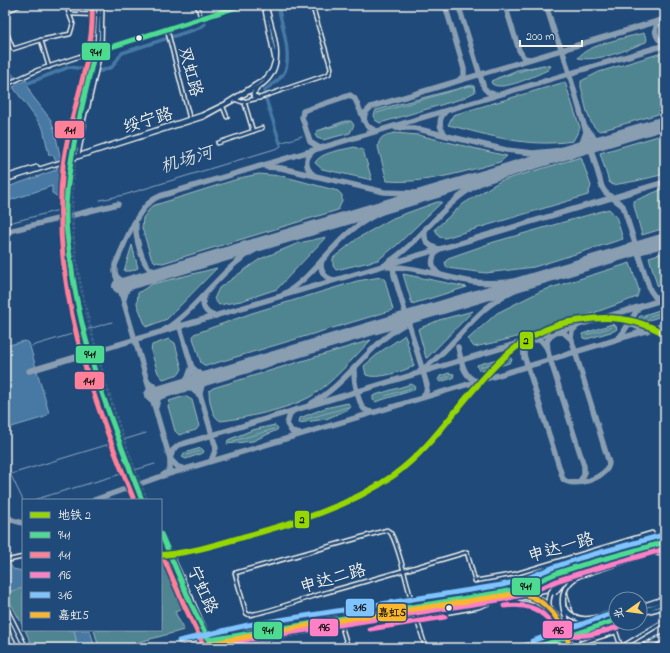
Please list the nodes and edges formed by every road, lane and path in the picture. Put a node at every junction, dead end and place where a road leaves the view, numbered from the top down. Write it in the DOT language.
graph roads {
  1 [pos="20,5"];
  2 [pos="66,5"];
  3 [pos="99,5"];
  4 [pos="111,5"];
  5 [pos="197,5"];
  6 [pos="243,5"];
  7 [pos="265,5"];
  8 [pos="312,5"];
  9 [pos="102,6"];
  10 [pos="5,12"];
  11 [pos="70,14"];
  12 [pos="100,15"];
  13 [pos="201,18"];
  14 [pos="5,29"];
  15 [pos="167,31"];
  16 [pos="41,40"];
  17 [pos="104,49"];
  18 [pos="100,50"];
  19 [pos="95,52"];
  20 [pos="82,56"];
  21 [pos="100,57"];
  22 [pos="49,66"];
  23 [pos="95,66"];
  24 [pos="90,80"];
  25 [pos="263,84"];
  26 [pos="6,85"];
  27 [pos="259,98"];
  28 [pos="234,100"];
  29 [pos="244,101"];
  30 [pos="223,107"];
  31 [pos="227,117"];
  32 [pos="191,120"];
  33 [pos="262,128"];
  34 [pos="253,131"];
  35 [pos="218,143"];
  36 [pos="75,147"];
  37 [pos="78,156"];
  38 [pos="66,159"];
  39 [pos="5,178"];
  40 [pos="655,539"];
  41 [pos="665,540"];
  42 [pos="634,546"];
  43 [pos="654,546"];
  44 [pos="648,547"];
  45 [pos="665,550"];
  46 [pos="467,552"];
  47 [pos="162,553"];
  48 [pos="651,553"];
  49 [pos="665,554"];
  50 [pos="162,555"];
  51 [pos="22,558"];
  52 [pos="622,558"];
  53 [pos="627,560"];
  54 [pos="5,561"];
  55 [pos="612,562"];
  56 [pos="597,567"];
  57 [pos="403,571"];
  58 [pos="571,575"];
  59 [pos="578,576"];
  60 [pos="527,586"];
  61 [pos="515,587"];
  62 [pos="191,597"];
  63 [pos="486,597"];
  64 [pos="517,597"];
  65 [pos="497,600"];
  66 [pos="568,600"];
  67 [pos="664,600"];
  68 [pos="549,604"];
  69 [pos="5,606"];
  70 [pos="413,606"];
  71 [pos="648,606"];
  72 [pos="648,606"];
  73 [pos="648,606"];
  74 [pos="564,607"];
  75 [pos="665,607"];
  76 [pos="648,608"];
  77 [pos="194,611"];
  78 [pos="608,614"];
  79 [pos="5,615"];
  80 [pos="416,615"];
  81 [pos="394,616"];
  82 [pos="554,617"];
  83 [pos="339,618"];
  84 [pos="355,618"];
  85 [pos="608,618"];
  86 [pos="665,621"];
  87 [pos="608,623"];
  88 [pos="604,624"];
  89 [pos="341,626"];
  90 [pos="590,627"];
  91 [pos="249,632"];
  92 [pos="556,633"];
  93 [pos="247,640"];
  94 [pos="207,641"];
  95 [pos="552,641"];
  96 [pos="21,648"];
  97 [pos="26,648"];
  98 [pos="181,648"];
  99 [pos="187,648"];
  100 [pos="202,648"];
  101 [pos="210,648"];
  102 [pos="219,648"];
  103 [pos="348,648"];
  104 [pos="426,648"];
  105 [pos="519,648"];
  106 [pos="534,648"];
  107 [pos="556,648"];
  108 [pos="560,648"];
  109 [pos="567,648"];
  110 [pos="577,648"];
  111 [pos="620,648"];
  1 -- 10 [label="street"];
  2 -- 11 [label="street"];
  3 -- 12 [label="main road"];
  4 -- 9 [label="street"];
  5 -- 13 [label="street"];
  6 -- 13 [label="street"];
  7 -- 25 [label="main road"];
  7 -- 28 [label="main road"];
  8 -- 27 [label="street"];
  9 -- 18 [label="main road"];
  11 -- 12 [label="street"];
  11 -- 16 [label="street"];
  12 -- 19 [label="main road"];
  13 -- 15 [label="street"];
  14 -- 16 [label="street"];
  15 -- 17 [label="street"];
  15 -- 32 [label="street, 双虹路"];
  16 -- 22 [label="street"];
  17 -- 18 [label="street"];
  17 -- 21 [label="main road"];
  18 -- 19 [label="street"];
  18 -- 21 [label="main road"];
  18 -- 23 [label="main road"];
  19 -- 20 [label="street"];
  19 -- 23 [label="main road"];
  20 -- 22 [label="street"];
  20 -- 23 [label="main road"];
  21 -- 23 [label="main road"];
  22 -- 26 [label="street"];
  23 -- 24 [label="main road"];
  23 -- 24 [label="main road"];
  24 -- 36 [label="main road"];
  24 -- 37 [label="main road"];
  24 -- 38 [label="main road"];
  25 -- 27 [label="main road"];
  25 -- 28 [label="main road"];
  27 -- 29 [label="street"];
  28 -- 29 [label="street"];
  28 -- 30 [label="main road, 绥宁路"];
  28 -- 32 [label="main road, 绥宁路"];
  29 -- 34 [label="street"];
  30 -- 31 [label="street"];
  30 -- 32 [label="main road, 绥宁路"];
  32 -- 37 [label="main road, 绥宁路"];
  33 -- 34 [label="street"];
  34 -- 35 [label="street"];
  37 -- 38 [label="main road, 绥宁路"];
  38 -- 39 [label="main road, 绥宁路"];
  40 -- 41 [label="highway, bridge"];
  40 -- 42 [label="highway, bridge"];
  40 -- 43 [label="street"];
  40 -- 46 [label="street, 申达一路"];
  41 -- 43 [label="street"];
  41 -- 44 [label="main road"];
  41 -- 48 [label="main road"];
  42 -- 59 [label="highway, bridge"];
  42 -- 61 [label="highway, bridge"];
  43 -- 44 [label="street"];
  44 -- 52 [label="street"];
  44 -- 60 [label="main road"];
  45 -- 48 [label="main road"];
  46 -- 57 [label="street, 申达二路"];
  47 -- 62 [label="street, 宁虹路"];
  48 -- 49 [label="main road"];
  48 -- 53 [label="main road"];
  50 -- 94 [label="street, 宁虹路"];
  51 -- 54 [label="street"];
  52 -- 55 [label="main road"];
  52 -- 66 [label="main road"];
  53 -- 55 [label="main road"];
  53 -- 66 [label="main road"];
  55 -- 56 [label="main road"];
  56 -- 58 [label="highway, bridge"];
  57 -- 57 [label="street, 申达二路"];
  57 -- 70 [label="street"];
  58 -- 61 [label="highway, bridge"];
  58 -- 68 [label="highway, bridge"];
  59 -- 68 [label="highway, bridge"];
  59 -- 74 [label="highway, bridge"];
  60 -- 64 [label="main road"];
  60 -- 70 [label="main road"];
  61 -- 63 [label="highway, bridge"];
  62 -- 77 [label="main road"];
  62 -- 94 [label="street, 宁虹路"];
  63 -- 84 [label="highway, bridge"];
  63 -- 109 [label="highway, bridge"];
  64 -- 65 [label="main road"];
  64 -- 82 [label="main road"];
  65 -- 80 [label="main road"];
  65 -- 81 [label="highway, bridge"];
  66 -- 90 [label="main road"];
  67 -- 71 [label="highway"];
  67 -- 72 [label="highway"];
  67 -- 73 [label="main road"];
  68 -- 92 [label="highway, bridge"];
  69 -- 97 [label="main road"];
  70 -- 80 [label="street"];
  70 -- 83 [label="main road"];
  74 -- 78 [label="highway, bridge"];
  74 -- 110 [label="highway, bridge"];
  75 -- 76 [label="main road"];
  77 -- 94 [label="main road, 宁虹路"];
  77 -- 94 [label="main road, 宁虹路"];
  79 -- 96 [label="main road"];
  80 -- 89 [label="main road"];
  80 -- 104 [label="street"];
  81 -- 93 [label="highway, bridge"];
  81 -- 109 [label="highway, bridge"];
  82 -- 90 [label="main road"];
  82 -- 95 [label="main road"];
  83 -- 89 [label="street"];
  83 -- 91 [label="main road"];
  84 -- 91 [label="highway, bridge"];
  84 -- 99 [label="highway, bridge"];
  85 -- 110 [label="highway, bridge"];
  86 -- 111 [label="main road"];
  87 -- 88 [label="main road"];
  88 -- 90 [label="main road"];
  88 -- 95 [label="main road"];
  89 -- 101 [label="main road"];
  89 -- 103 [label="street"];
  91 -- 94 [label="main road"];
  92 -- 108 [label="highway, bridge"];
  92 -- 109 [label="highway, bridge"];
  93 -- 100 [label="highway, bridge"];
  93 -- 102 [label="highway, bridge"];
  94 -- 98 [label="main road"];
  94 -- 101 [label="main road, 宁虹路"];
  95 -- 105 [label="main road"];
  95 -- 106 [label="main road"];
  95 -- 107 [label="street"];
  109 -- 111 [label="street"];
}
